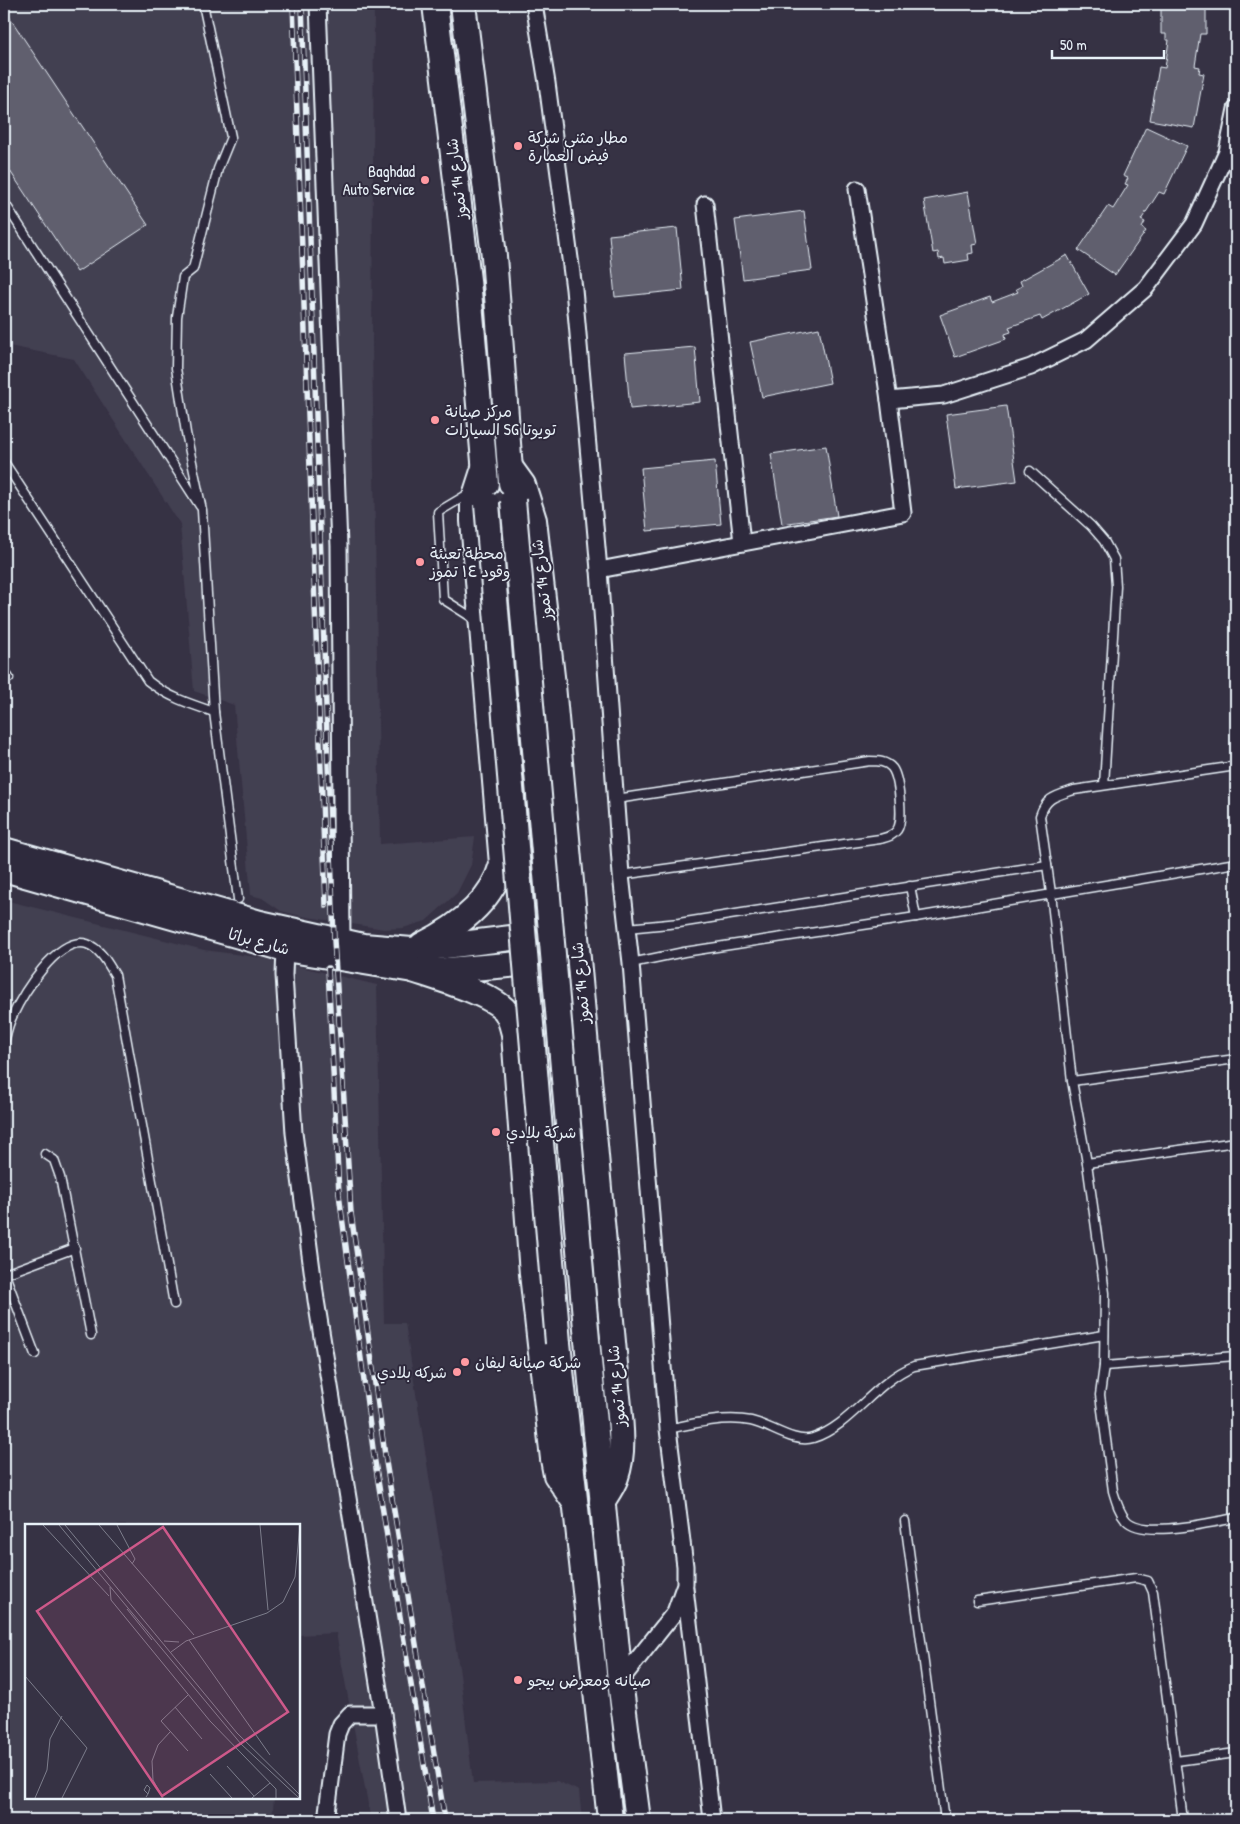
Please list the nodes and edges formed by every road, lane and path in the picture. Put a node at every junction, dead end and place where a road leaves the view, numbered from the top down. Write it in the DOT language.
graph roads {
  1 [pos="204,4"];
  2 [pos="318,4"];
  3 [pos="435,4"];
  4 [pos="464,4"];
  5 [pos="534,4"];
  6 [pos="1236,109"];
  7 [pos="857,188"];
  8 [pos="4,202"];
  9 [pos="705,204"];
  10 [pos="889,400"];
  11 [pos="4,462"];
  12 [pos="510,467"];
  13 [pos="1030,471"];
  14 [pos="483,487"];
  15 [pos="202,510"];
  16 [pos="742,543"];
  17 [pos="599,570"];
  18 [pos="482,625"];
  19 [pos="4,671"];
  20 [pos="9,678"];
  21 [pos="214,712"];
  22 [pos="1236,766"];
  23 [pos="1104,785"];
  24 [pos="616,799"];
  25 [pos="4,850"];
  26 [pos="1236,863"];
  27 [pos="1047,865"];
  28 [pos="4,869"];
  29 [pos="621,876"];
  30 [pos="910,886"];
  31 [pos="1052,893"];
  32 [pos="238,899"];
  33 [pos="916,917"];
  34 [pos="627,928"];
  35 [pos="519,937"];
  36 [pos="342,942"];
  37 [pos="285,949"];
  38 [pos="412,960"];
  39 [pos="631,963"];
  40 [pos="521,964"];
  41 [pos="4,1043"];
  42 [pos="1236,1059"];
  43 [pos="1072,1081"];
  44 [pos="1236,1142"];
  45 [pos="45,1154"];
  46 [pos="1087,1163"];
  47 [pos="75,1248"];
  48 [pos="4,1273"];
  49 [pos="174,1304"];
  50 [pos="91,1335"];
  51 [pos="1104,1335"];
  52 [pos="35,1354"];
  53 [pos="1236,1356"];
  54 [pos="1104,1366"];
  55 [pos="668,1429"];
  56 [pos="602,1502"];
  57 [pos="575,1503"];
  58 [pos="1236,1518"];
  59 [pos="905,1521"];
  60 [pos="685,1584"];
  61 [pos="977,1601"];
  62 [pos="620,1681"];
  63 [pos="383,1714"];
  64 [pos="1236,1753"];
  65 [pos="1176,1761"];
  66 [pos="326,1820"];
  67 [pos="398,1820"];
  68 [pos="610,1820"];
  69 [pos="638,1820"];
  70 [pos="712,1820"];
  71 [pos="945,1820"];
  72 [pos="1183,1820"];
  1 -- 15 [label="lane"];
  2 -- 36 [label="street"];
  3 -- 14 [label="main road, شارع 14 تموز"];
  4 -- 12 [label="main road, شارع 14 تموز"];
  5 -- 17 [label="street"];
  6 -- 10 [label="street"];
  7 -- 10 [label="street"];
  8 -- 15 [label="lane"];
  9 -- 16 [label="street"];
  10 -- 16 [label="street"];
  11 -- 21 [label="lane"];
  12 -- 56 [label="main road, شارع 14 تموز, bridge"];
  12 -- 56 [label="main road, شارع 14 تموز"];
  13 -- 23 [label="lane"];
  14 -- 18 [label="main road"];
  14 -- 18 [label="lane"];
  14 -- 57 [label="main road, bridge"];
  15 -- 21 [label="lane"];
  16 -- 17 [label="street"];
  17 -- 24 [label="street"];
  18 -- 38 [label="main road"];
  19 -- 20 [label="lane"];
  21 -- 32 [label="lane"];
  22 -- 23 [label="lane"];
  23 -- 27 [label="lane"];
  24 -- 29 [label="street"];
  24 -- 29 [label="lane"];
  25 -- 36 [label="main road, شارع براثا"];
  26 -- 31 [label="lane"];
  27 -- 30 [label="lane"];
  27 -- 31 [label="lane"];
  28 -- 37 [label="main road, شارع براثا"];
  29 -- 34 [label="street"];
  30 -- 33 [label="lane"];
  30 -- 34 [label="lane"];
  31 -- 33 [label="lane"];
  31 -- 43 [label="lane"];
  33 -- 39 [label="lane"];
  34 -- 39 [label="street"];
  35 -- 38 [label="main road, شارع براثا"];
  36 -- 38 [label="main road, شارع براثا"];
  37 -- 38 [label="main road, شارع براثا"];
  37 -- 63 [label="street"];
  38 -- 40 [label="main road, شارع براثا"];
  38 -- 57 [label="main road"];
  39 -- 55 [label="street"];
  41 -- 49 [label="lane"];
  42 -- 43 [label="lane"];
  43 -- 46 [label="lane"];
  44 -- 46 [label="lane"];
  45 -- 47 [label="lane"];
  46 -- 51 [label="lane"];
  47 -- 48 [label="lane"];
  47 -- 50 [label="lane"];
  48 -- 52 [label="lane"];
  51 -- 54 [label="lane"];
  51 -- 55 [label="lane"];
  53 -- 54 [label="lane"];
  54 -- 58 [label="lane"];
  55 -- 60 [label="street"];
  56 -- 62 [label="main road, شارع 14 تموز"];
  57 -- 68 [label="main road"];
  59 -- 71 [label="lane"];
  60 -- 62 [label="street"];
  60 -- 70 [label="street"];
  61 -- 65 [label="lane"];
  62 -- 69 [label="main road, شارع 14 تموز"];
  63 -- 66 [label="street"];
  63 -- 67 [label="street"];
  64 -- 65 [label="lane"];
  65 -- 72 [label="lane"];
}
